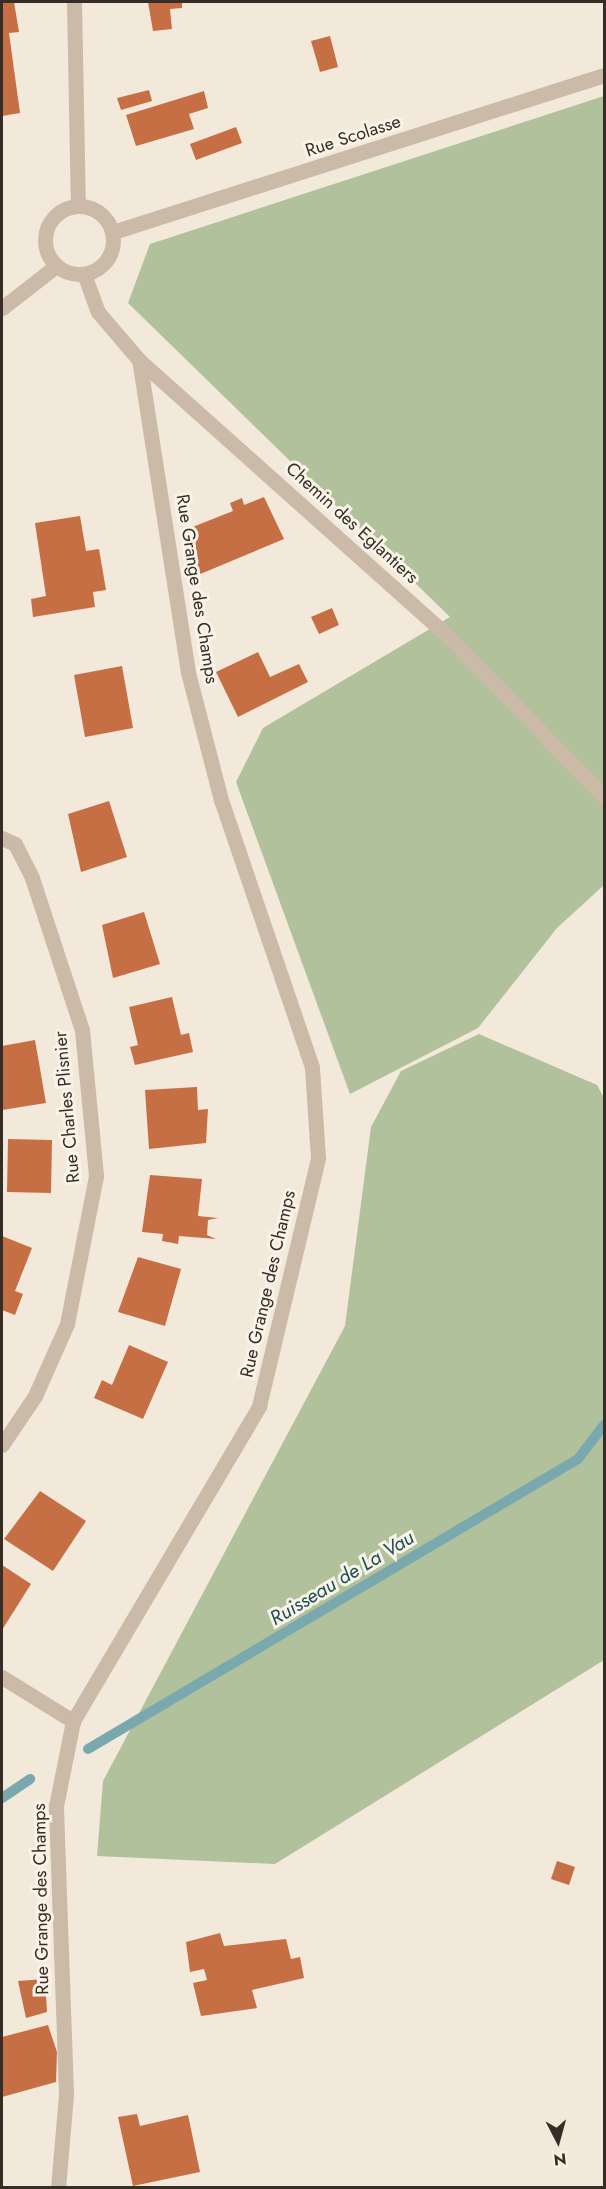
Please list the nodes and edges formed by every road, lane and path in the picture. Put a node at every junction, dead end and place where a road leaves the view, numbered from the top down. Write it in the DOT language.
graph roads {
  1 [pos="74,2"];
  2 [pos="604,75"];
  3 [pos="78,206"];
  4 [pos="113,232"];
  5 [pos="56,266"];
  6 [pos="84,274"];
  7 [pos="2,308"];
  8 [pos="139,360"];
  9 [pos="604,797"];
  10 [pos="2,838"];
  11 [pos="2,1445"];
  12 [pos="2,1677"];
  13 [pos="73,1721"];
  14 [pos="58,2187"];
  1 -- 3 [label="street"];
  2 -- 4 [label="street, Rue Scolasse"];
  3 -- 4 [label="street"];
  3 -- 5 [label="street"];
  4 -- 6 [label="street"];
  5 -- 6 [label="street"];
  5 -- 7 [label="street"];
  6 -- 8 [label="street, Chemin des Eglantiers"];
  8 -- 9 [label="street, Chemin des Eglantiers"];
  8 -- 13 [label="street, Rue Grange des Champs"];
  10 -- 11 [label="street, Rue Charles Plisnier"];
  12 -- 13 [label="street"];
  13 -- 14 [label="street, Rue Grange des Champs"];
}
